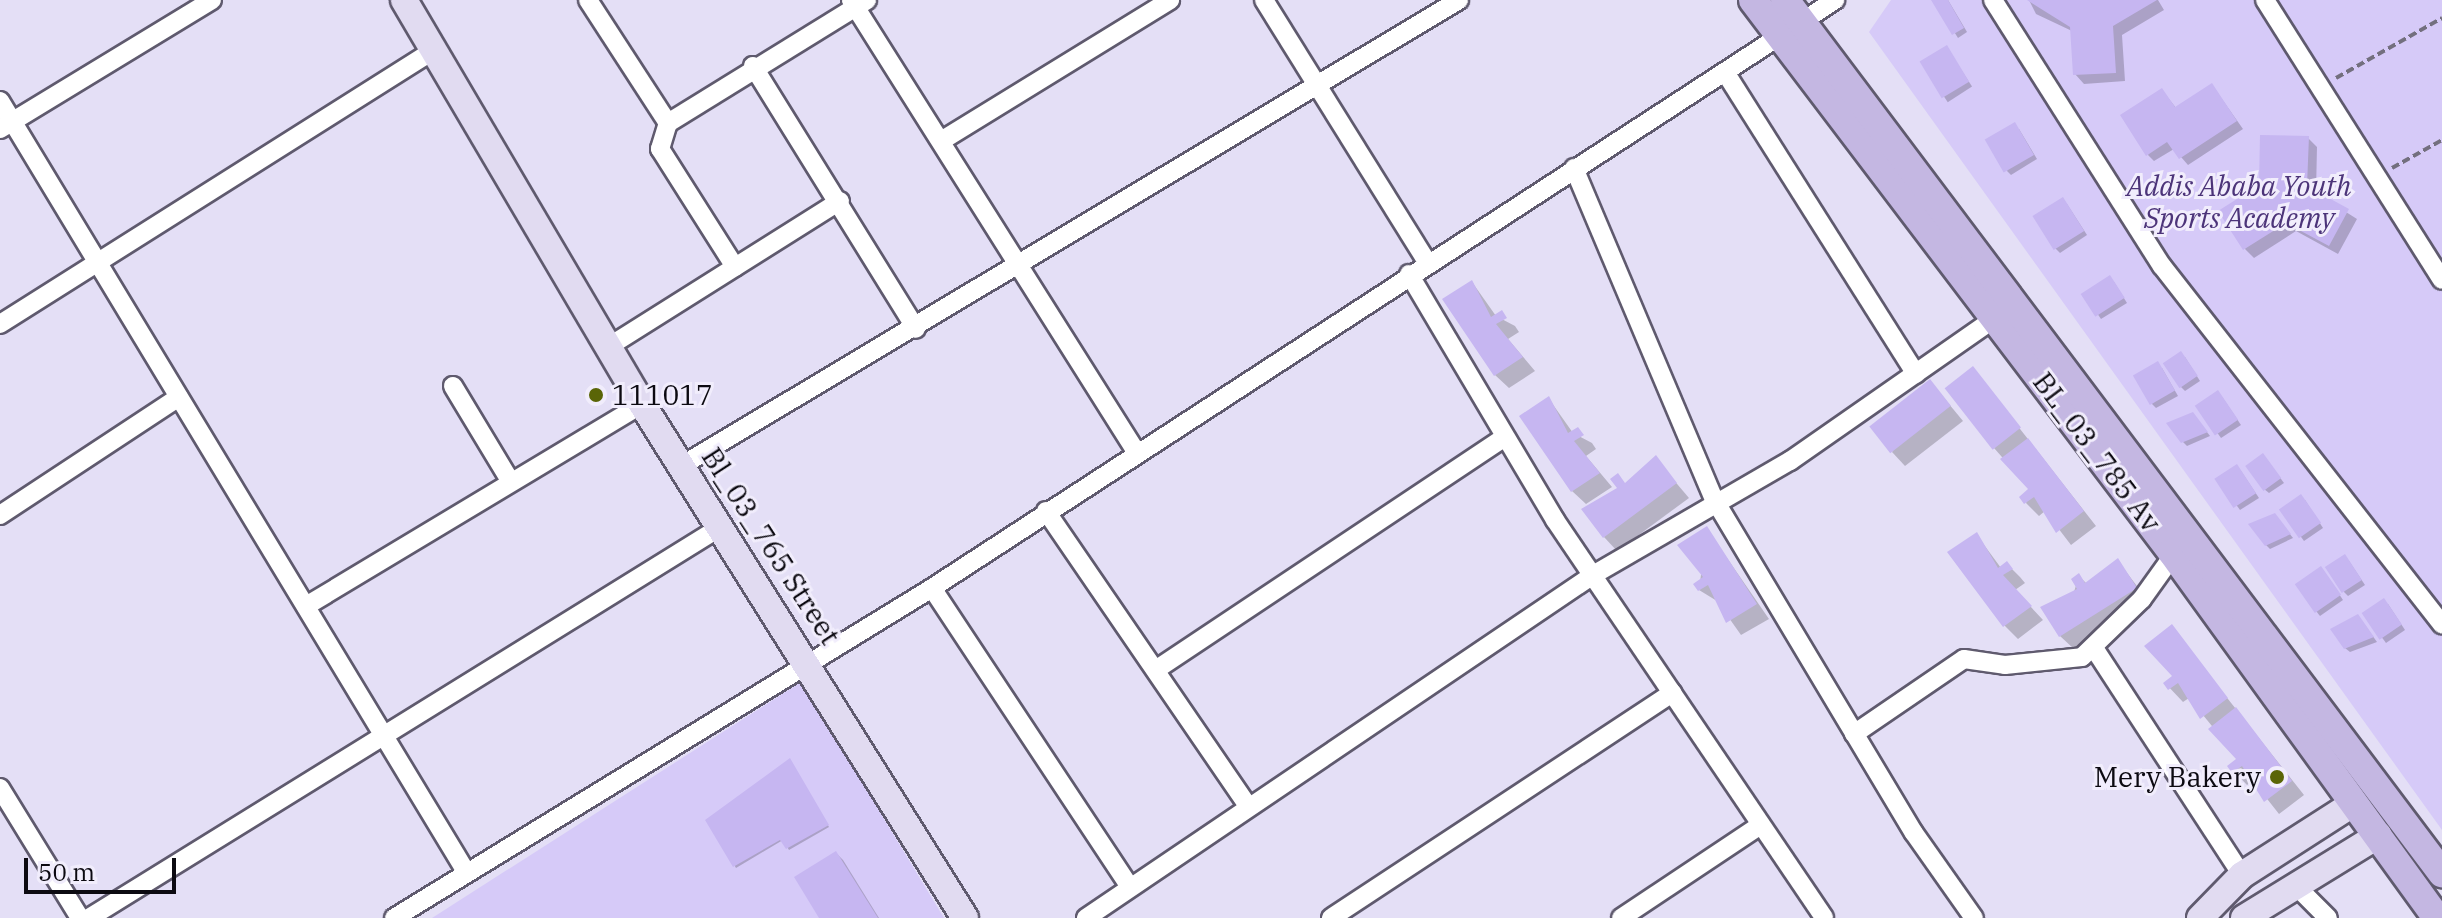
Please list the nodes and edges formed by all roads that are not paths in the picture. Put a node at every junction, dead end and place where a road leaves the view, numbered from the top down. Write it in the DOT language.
graph roads {
  1 [pos="212,0"];
  2 [pos="404,0"];
  3 [pos="1170,0"];
  4 [pos="1264,0"];
  5 [pos="1459,0"];
  6 [pos="1753,0"];
  7 [pos="1835,0"];
  8 [pos="1993,0"];
  9 [pos="2265,0"];
  10 [pos="594,2"];
  11 [pos="858,2"];
  12 [pos="1788,21"];
  13 [pos="434,50"];
  14 [pos="753,66"];
  15 [pos="1725,72"];
  16 [pos="1318,90"];
  17 [pos="0,101"];
  18 [pos="668,123"];
  19 [pos="7,125"];
  20 [pos="941,141"];
  21 [pos="1574,168"];
  22 [pos="840,201"];
  23 [pos="100,259"];
  24 [pos="1427,262"];
  25 [pos="1020,265"];
  26 [pos="735,267"];
  27 [pos="1409,274"];
  28 [pos="2442,280"];
  29 [pos="1995,318"];
  30 [pos="0,324"];
  31 [pos="916,329"];
  32 [pos="608,347"];
  33 [pos="1916,374"];
  34 [pos="453,386"];
  35 [pos="179,397"];
  36 [pos="642,404"];
  37 [pos="1503,438"];
  38 [pos="1135,450"];
  39 [pos="681,466"];
  40 [pos="509,479"];
  41 [pos="1714,499"];
  42 [pos="1046,511"];
  43 [pos="0,515"];
  44 [pos="719,528"];
  45 [pos="2180,546"];
  46 [pos="1593,575"];
  47 [pos="932,588"];
  48 [pos="306,606"];
  49 [pos="2442,625"];
  50 [pos="2094,648"];
  51 [pos="806,659"];
  52 [pos="1157,669"];
  53 [pos="1672,693"];
  54 [pos="384,734"];
  55 [pos="1854,734"];
  56 [pos="0,788"];
  57 [pos="2354,803"];
  58 [pos="1247,805"];
  59 [pos="1759,826"];
  60 [pos="2379,835"];
  61 [pos="465,870"];
  62 [pos="2442,873"];
  63 [pos="2242,875"];
  64 [pos="2296,886"];
  65 [pos="1130,887"];
  66 [pos="2435,914"];
  67 [pos="80,918"];
  68 [pos="89,918"];
  69 [pos="394,918"];
  70 [pos="965,918"];
  71 [pos="1086,918"];
  72 [pos="1331,918"];
  73 [pos="1621,918"];
  74 [pos="1824,918"];
  75 [pos="1974,918"];
  76 [pos="2200,918"];
  77 [pos="2244,918"];
  78 [pos="2328,918"];
  1 -- 19 [label="street"];
  2 -- 13 [label="street, Bl_03_765 Street"];
  3 -- 20 [label="street"];
  4 -- 16 [label="street"];
  5 -- 16 [label="street"];
  6 -- 12 [label="main road, BL_03_785 Av"];
  7 -- 12 [label="street"];
  8 -- 49 [label="street"];
  9 -- 28 [label="street"];
  10 -- 18 [label="street"];
  11 -- 14 [label="street"];
  11 -- 20 [label="street"];
  12 -- 15 [label="street"];
  12 -- 29 [label="main road, BL_03_785 Av"];
  12 -- 45 [label="main road, BL_03_785 Av"];
  13 -- 23 [label="street"];
  13 -- 32 [label="street, Bl_03_765 Street"];
  14 -- 18 [label="street"];
  14 -- 22 [label="street"];
  15 -- 21 [label="street"];
  15 -- 33 [label="street"];
  16 -- 24 [label="street"];
  16 -- 25 [label="street"];
  17 -- 19 [label="street"];
  18 -- 26 [label="street"];
  19 -- 23 [label="street"];
  20 -- 25 [label="street"];
  21 -- 24 [label="street"];
  21 -- 41 [label="street"];
  22 -- 26 [label="street"];
  22 -- 31 [label="street"];
  23 -- 30 [label="street"];
  23 -- 35 [label="street"];
  24 -- 27 [label="street"];
  25 -- 31 [label="street"];
  25 -- 38 [label="street"];
  26 -- 32 [label="street"];
  27 -- 37 [label="street"];
  27 -- 38 [label="street"];
  29 -- 33 [label="street"];
  29 -- 45 [label="main road, BL_03_785 Av"];
  31 -- 39 [label="street"];
  32 -- 36 [label="street, Bl_03_765 Street"];
  33 -- 41 [label="street"];
  34 -- 40 [label="street"];
  35 -- 43 [label="street"];
  35 -- 48 [label="street"];
  36 -- 39 [label="street, Bl_03_765 Street"];
  36 -- 40 [label="street"];
  37 -- 46 [label="street"];
  37 -- 52 [label="street"];
  38 -- 42 [label="street"];
  39 -- 44 [label="street, Bl_03_765 Street"];
  40 -- 48 [label="street"];
  41 -- 46 [label="street"];
  41 -- 55 [label="street"];
  42 -- 47 [label="street"];
  42 -- 52 [label="street"];
  44 -- 51 [label="street, Bl_03_765 Street"];
  44 -- 54 [label="street"];
  45 -- 50 [label="street"];
  45 -- 57 [label="main road, BL_03_785 Av"];
  45 -- 62 [label="main road, BL_03_785 Av"];
  46 -- 53 [label="street"];
  46 -- 58 [label="street"];
  47 -- 51 [label="street"];
  47 -- 65 [label="street"];
  48 -- 54 [label="street"];
  50 -- 55 [label="street"];
  50 -- 63 [label="street"];
  51 -- 61 [label="street"];
  51 -- 70 [label="street, Bl_03_765 Street"];
  52 -- 58 [label="street"];
  53 -- 59 [label="street"];
  53 -- 72 [label="street"];
  54 -- 61 [label="street"];
  54 -- 68 [label="street"];
  55 -- 75 [label="street"];
  56 -- 67 [label="street"];
  57 -- 60 [label="main road, BL_03_785 Av"];
  57 -- 63 [label="street"];
  58 -- 65 [label="street"];
  59 -- 73 [label="street"];
  59 -- 74 [label="street"];
  60 -- 64 [label="street"];
  60 -- 66 [label="main road, BL_03_785 Av"];
  61 -- 69 [label="street"];
  63 -- 76 [label="street"];
  64 -- 77 [label="street"];
  64 -- 78 [label="street"];
  65 -- 71 [label="street"];
}
